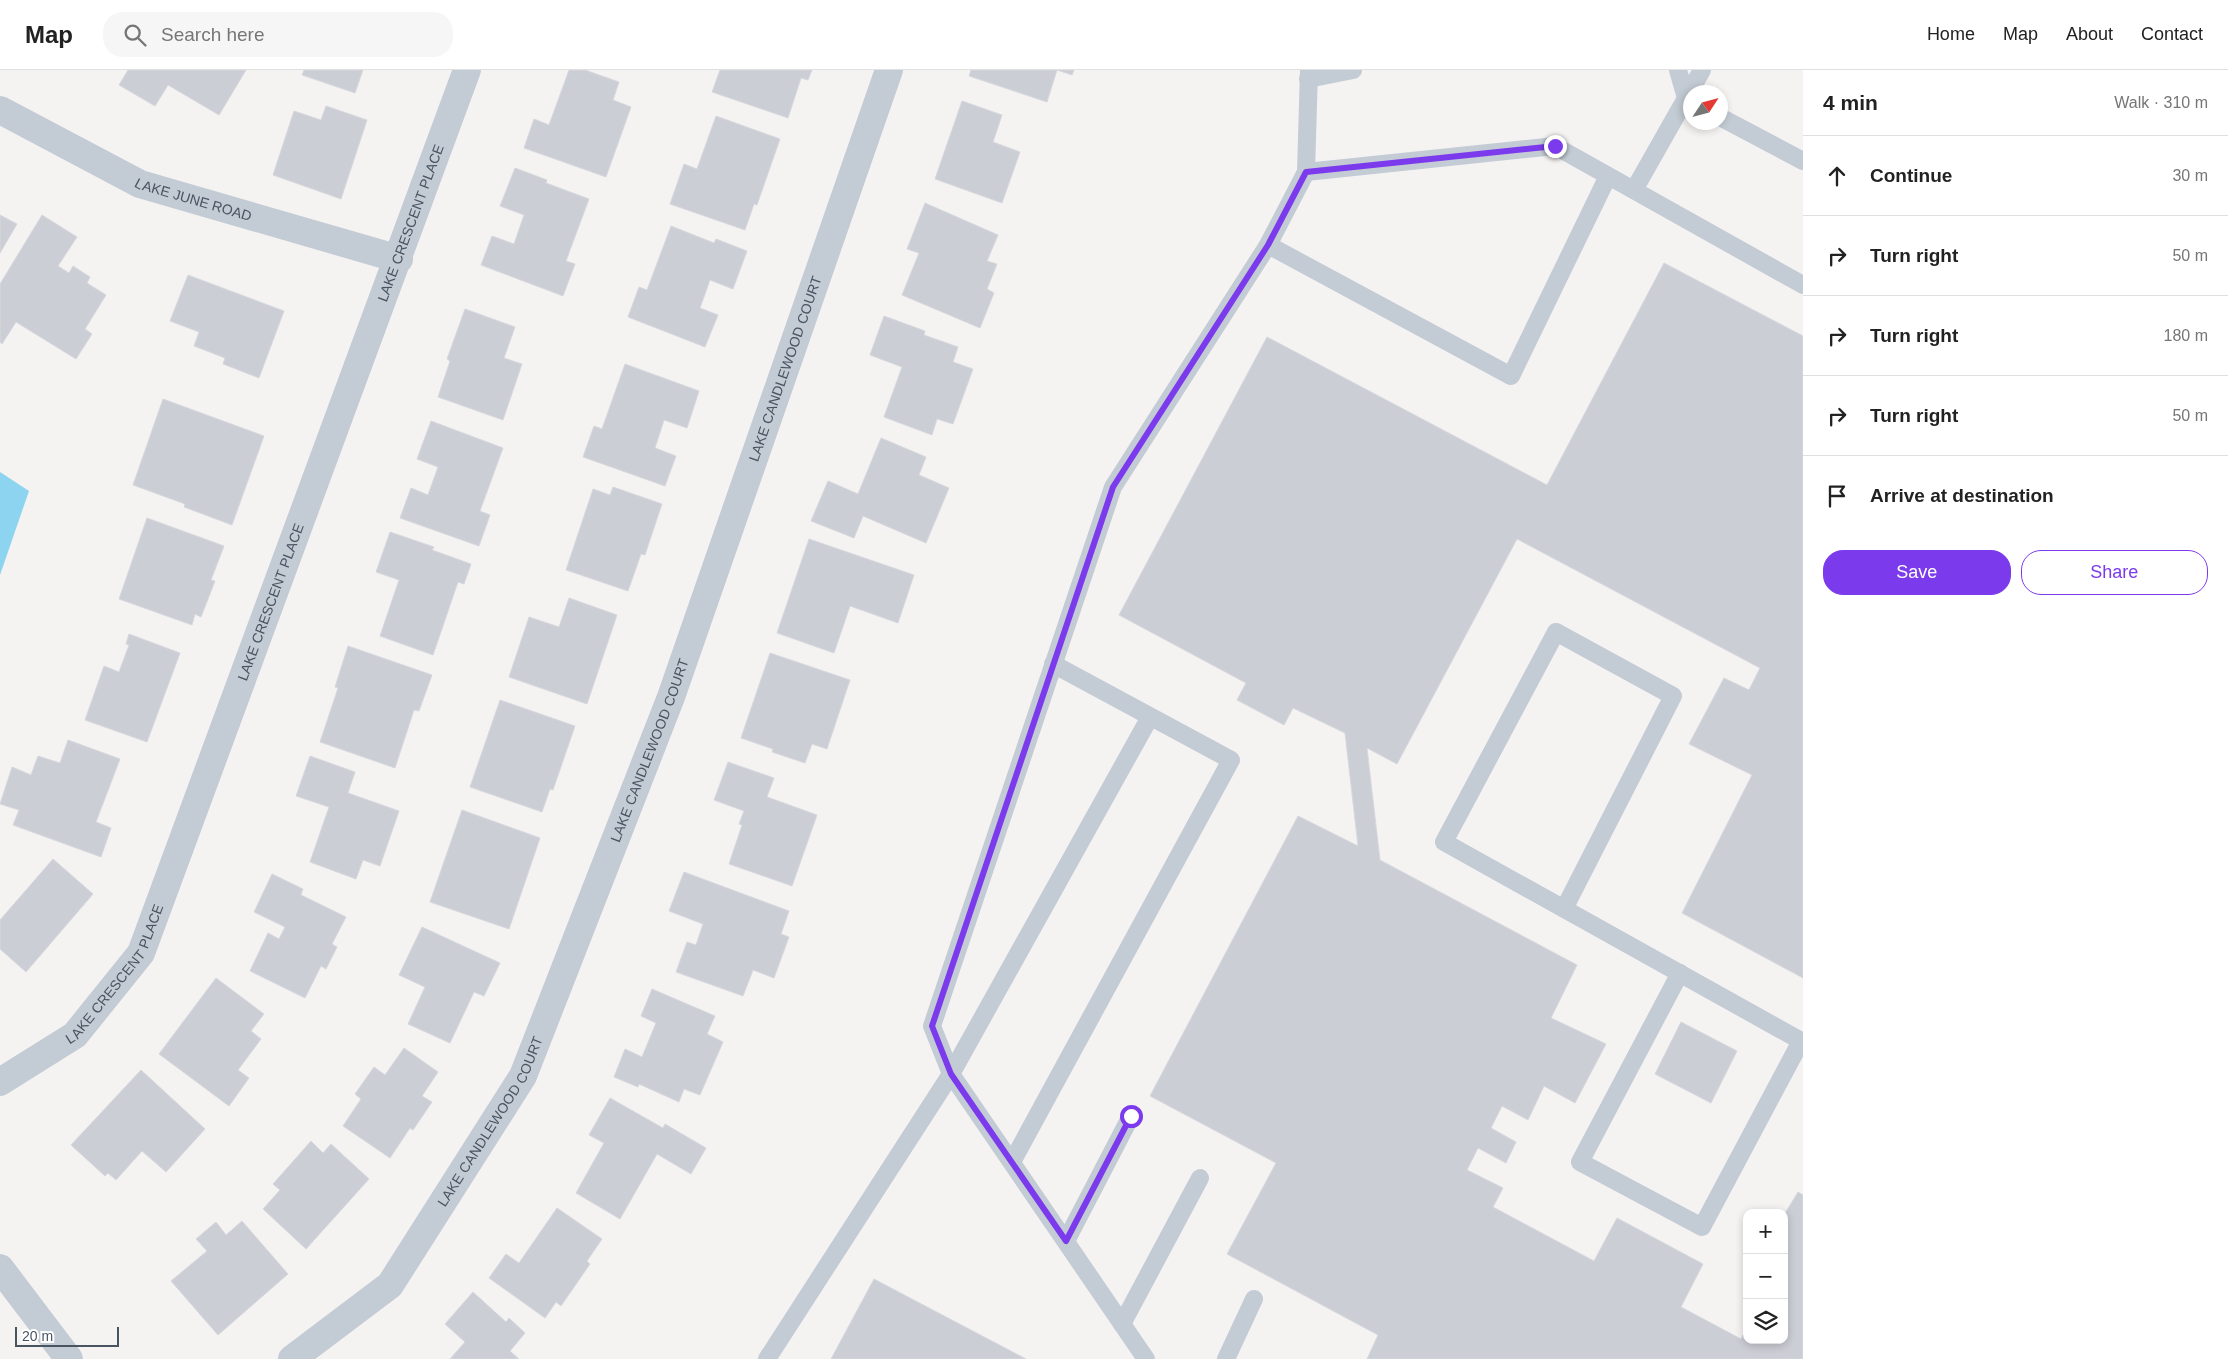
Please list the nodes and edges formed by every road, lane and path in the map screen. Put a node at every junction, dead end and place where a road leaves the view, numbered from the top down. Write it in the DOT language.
graph roads {
  1 [pos="468,70"];
  2 [pos="889,70"];
  3 [pos="1352,70"];
  4 [pos="1678,70"];
  5 [pos="1702,70"];
  6 [pos="1309,74"];
  7 [pos="1683,85"];
  8 [pos="1695,85"];
  9 [pos="1683,107"];
  10 [pos="0,110"];
  11 [pos="1728,120"];
  12 [pos="1803,161"];
  13 [pos="1306,172"];
  14 [pos="1608,176"];
  15 [pos="1634,190"];
  16 [pos="1268,245"];
  17 [pos="399,259"];
  18 [pos="1803,285"];
  19 [pos="1053,664"];
  20 [pos="1150,717"];
  21 [pos="1564,909"];
  22 [pos="1680,973"];
  23 [pos="1802,1042"];
  24 [pos="951,1074"];
  25 [pos="0,1082"];
  26 [pos="1131,1116"];
  27 [pos="1012,1162"];
  28 [pos="1200,1178"];
  29 [pos="1066,1241"];
  30 [pos="0,1268"];
  31 [pos="1254,1299"];
  32 [pos="1122,1324"];
  33 [pos="69,1359"];
  34 [pos="292,1359"];
  35 [pos="767,1359"];
  36 [pos="1146,1359"];
  37 [pos="1226,1359"];
  1 -- 17 [label="street, LAKE CRESCENT PLACE"];
  2 -- 34 [label="street, LAKE CANDLEWOOD COURT"];
  3 -- 6 [label="lane"];
  4 -- 7 [label="lane"];
  5 -- 8 [label="lane"];
  6 -- 13 [label="lane"];
  9 -- 15 [label="lane"];
  10 -- 17 [label="street, LAKE JUNE ROAD"];
  11 -- 12 [label="lane"];
  13 -- 14 [label="lane"];
  13 -- 16 [label="lane"];
  14 -- 15 [label="lane"];
  14 -- 16 [label="lane"];
  15 -- 18 [label="lane"];
  16 -- 19 [label="lane"];
  17 -- 25 [label="street, LAKE CRESCENT PLACE"];
  19 -- 20 [label="lane"];
  19 -- 24 [label="lane"];
  20 -- 24 [label="lane"];
  20 -- 27 [label="lane"];
  21 -- 21 [label="lane"];
  21 -- 22 [label="lane"];
  22 -- 23 [label="lane"];
  22 -- 23 [label="lane"];
  24 -- 27 [label="lane"];
  24 -- 35 [label="lane"];
  26 -- 29 [label="lane"];
  27 -- 29 [label="lane"];
  28 -- 32 [label="lane"];
  29 -- 32 [label="lane"];
  30 -- 33 [label="street"];
  31 -- 37 [label="lane"];
  32 -- 36 [label="lane"];
}
